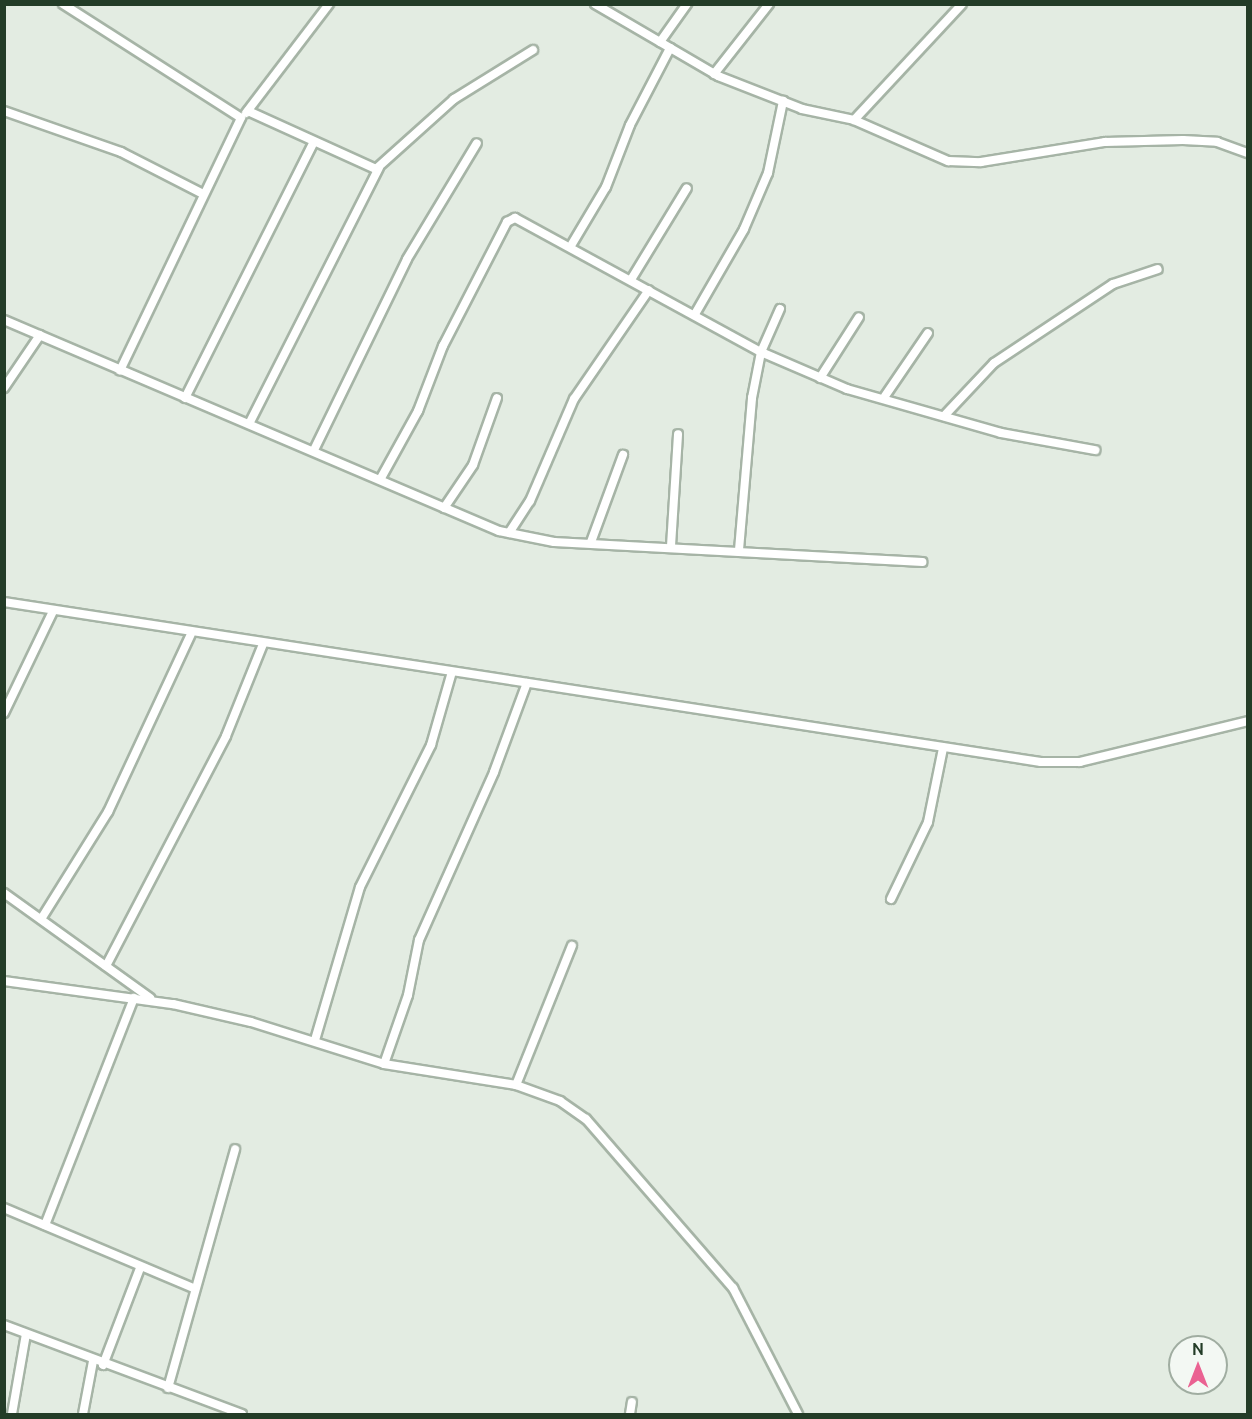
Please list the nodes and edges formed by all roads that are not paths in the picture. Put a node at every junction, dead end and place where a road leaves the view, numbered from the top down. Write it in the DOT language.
graph roads {
  1 [pos="63,4"];
  2 [pos="329,4"];
  3 [pos="687,4"];
  4 [pos="769,4"];
  5 [pos="962,4"];
  6 [pos="597,5"];
  7 [pos="660,42"];
  8 [pos="670,48"];
  9 [pos="533,50"];
  10 [pos="714,75"];
  11 [pos="783,101"];
  12 [pos="4,111"];
  13 [pos="248,111"];
  14 [pos="241,118"];
  15 [pos="854,120"];
  16 [pos="314,142"];
  17 [pos="477,143"];
  18 [pos="1248,153"];
  19 [pos="379,168"];
  20 [pos="687,188"];
  21 [pos="203,194"];
  22 [pos="572,244"];
  23 [pos="1158,269"];
  24 [pos="632,278"];
  25 [pos="649,290"];
  26 [pos="780,309"];
  27 [pos="695,314"];
  28 [pos="859,317"];
  29 [pos="4,320"];
  30 [pos="928,333"];
  31 [pos="40,335"];
  32 [pos="762,352"];
  33 [pos="120,370"];
  34 [pos="820,378"];
  35 [pos="4,388"];
  36 [pos="885,396"];
  37 [pos="185,398"];
  38 [pos="497,398"];
  39 [pos="944,416"];
  40 [pos="249,424"];
  41 [pos="678,434"];
  42 [pos="314,450"];
  43 [pos="1095,450"];
  44 [pos="623,455"];
  45 [pos="381,478"];
  46 [pos="444,508"];
  47 [pos="509,533"];
  48 [pos="591,542"];
  49 [pos="671,546"];
  50 [pos="739,550"];
  51 [pos="922,562"];
  52 [pos="4,602"];
  53 [pos="53,611"];
  54 [pos="191,634"];
  55 [pos="262,644"];
  56 [pos="452,672"];
  57 [pos="527,683"];
  58 [pos="4,713"];
  59 [pos="1248,721"];
  60 [pos="943,748"];
  61 [pos="4,893"];
  62 [pos="891,899"];
  63 [pos="43,916"];
  64 [pos="572,946"];
  65 [pos="106,966"];
  66 [pos="4,981"];
  67 [pos="134,998"];
  68 [pos="156,1002"];
  69 [pos="315,1040"];
  70 [pos="384,1064"];
  71 [pos="516,1085"];
  72 [pos="235,1149"];
  73 [pos="4,1208"];
  74 [pos="45,1225"];
  75 [pos="140,1268"];
  76 [pos="193,1288"];
  77 [pos="4,1325"];
  78 [pos="26,1334"];
  79 [pos="93,1361"];
  80 [pos="103,1365"];
  81 [pos="168,1388"];
  82 [pos="632,1402"];
  83 [pos="12,1414"];
  84 [pos="83,1414"];
  85 [pos="243,1414"];
  86 [pos="630,1414"];
  87 [pos="798,1414"];
  1 -- 14 [label="street"];
  2 -- 13 [label="street"];
  3 -- 7 [label="street"];
  4 -- 10 [label="street"];
  5 -- 15 [label="street"];
  6 -- 7 [label="street"];
  7 -- 8 [label="street"];
  8 -- 10 [label="street"];
  8 -- 22 [label="street"];
  9 -- 19 [label="street"];
  10 -- 11 [label="street"];
  11 -- 15 [label="street"];
  11 -- 27 [label="street"];
  12 -- 21 [label="street"];
  13 -- 14 [label="street"];
  13 -- 16 [label="street"];
  14 -- 21 [label="street"];
  15 -- 18 [label="street"];
  16 -- 19 [label="street"];
  16 -- 37 [label="street"];
  17 -- 42 [label="street"];
  19 -- 40 [label="street"];
  20 -- 24 [label="street"];
  21 -- 33 [label="street"];
  22 -- 24 [label="street"];
  22 -- 45 [label="street"];
  23 -- 39 [label="street"];
  24 -- 25 [label="street"];
  25 -- 27 [label="street"];
  25 -- 47 [label="street"];
  26 -- 32 [label="street"];
  27 -- 32 [label="street"];
  28 -- 34 [label="street"];
  29 -- 31 [label="street"];
  30 -- 36 [label="street"];
  31 -- 33 [label="street"];
  31 -- 35 [label="street"];
  32 -- 34 [label="street"];
  32 -- 50 [label="street"];
  33 -- 37 [label="street"];
  34 -- 36 [label="street"];
  36 -- 39 [label="street"];
  37 -- 40 [label="street"];
  38 -- 46 [label="street"];
  39 -- 43 [label="street"];
  40 -- 42 [label="street"];
  41 -- 49 [label="street"];
  42 -- 45 [label="street"];
  44 -- 48 [label="street"];
  45 -- 46 [label="street"];
  46 -- 47 [label="street"];
  47 -- 48 [label="street"];
  48 -- 49 [label="street"];
  49 -- 50 [label="street"];
  50 -- 51 [label="street"];
  52 -- 53 [label="street"];
  53 -- 54 [label="street"];
  53 -- 58 [label="street"];
  54 -- 55 [label="street"];
  54 -- 63 [label="street"];
  55 -- 56 [label="street"];
  55 -- 65 [label="street"];
  56 -- 57 [label="street"];
  56 -- 69 [label="street"];
  57 -- 60 [label="street"];
  57 -- 70 [label="street"];
  59 -- 60 [label="street"];
  60 -- 62 [label="street"];
  61 -- 63 [label="street"];
  63 -- 65 [label="street"];
  64 -- 71 [label="street"];
  65 -- 68 [label="street"];
  66 -- 67 [label="street"];
  67 -- 68 [label="street"];
  67 -- 74 [label="street"];
  68 -- 69 [label="street"];
  69 -- 70 [label="street"];
  70 -- 71 [label="street"];
  71 -- 87 [label="street"];
  72 -- 76 [label="street"];
  73 -- 74 [label="street"];
  74 -- 75 [label="street"];
  75 -- 76 [label="street"];
  75 -- 80 [label="street"];
  76 -- 81 [label="street"];
  77 -- 78 [label="street"];
  78 -- 79 [label="street"];
  78 -- 83 [label="street"];
  79 -- 80 [label="street"];
  79 -- 84 [label="street"];
  80 -- 81 [label="street"];
  81 -- 85 [label="street"];
  82 -- 86 [label="street"];
}
